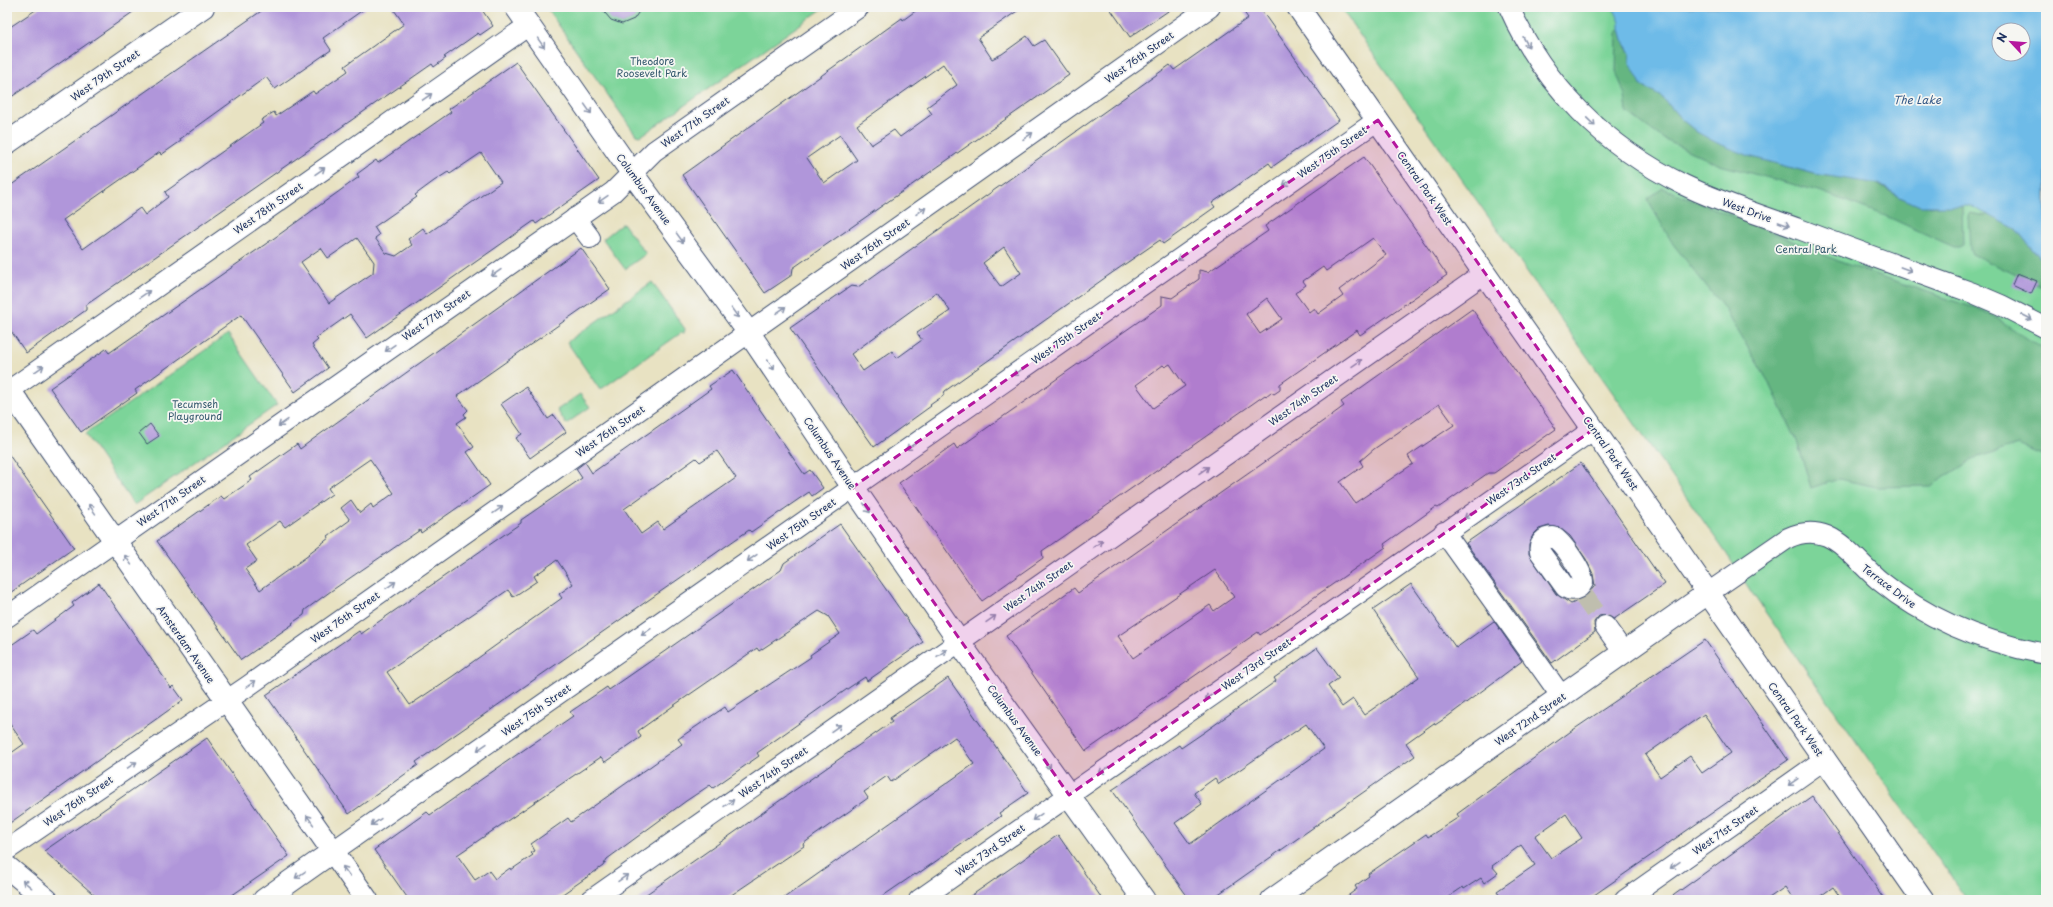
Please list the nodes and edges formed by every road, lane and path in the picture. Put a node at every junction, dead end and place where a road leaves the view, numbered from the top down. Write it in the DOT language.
graph roads {
  1 [pos="203,7"];
  2 [pos="516,7"];
  3 [pos="859,7"];
  4 [pos="1210,7"];
  5 [pos="1298,7"];
  6 [pos="1509,7"];
  7 [pos="528,25"];
  8 [pos="1378,120"];
  9 [pos="7,144"];
  10 [pos="632,173"];
  11 [pos="575,218"];
  12 [pos="590,238"];
  13 [pos="1485,273"];
  14 [pos="2046,328"];
  15 [pos="749,333"];
  16 [pos="8,390"];
  17 [pos="1594,429"];
  18 [pos="853,487"];
  19 [pos="1444,532"];
  20 [pos="1788,538"];
  21 [pos="114,541"];
  22 [pos="1708,593"];
  23 [pos="7,617"];
  24 [pos="1604,626"];
  25 [pos="959,641"];
  26 [pos="1994,641"];
  27 [pos="2046,642"];
  28 [pos="1624,653"];
  29 [pos="2046,654"];
  30 [pos="1562,697"];
  31 [pos="226,701"];
  32 [pos="1825,759"];
  33 [pos="1069,795"];
  34 [pos="7,850"];
  35 [pos="332,852"];
  36 [pos="7,867"];
  37 [pos="47,900"];
  38 [pos="264,900"];
  39 [pos="367,900"];
  40 [pos="591,900"];
  41 [pos="919,900"];
  42 [pos="1144,900"];
  43 [pos="1272,900"];
  44 [pos="1625,900"];
  45 [pos="1923,900"];
  1 -- 9 [label="main road, West 79th Street"];
  2 -- 7 [label="main road, Columbus Avenue"];
  3 -- 10 [label="street, West 77th Street"];
  15 -- 4 [label="street, West 76th Street, one-way"];
  5 -- 8 [label="main road, Central Park West"];
  6 -- 14 [label="street, West Drive, one-way"];
  7 -- 10 [label="main road, Columbus Avenue, one-way"];
  16 -- 7 [label="street, West 78th Street, one-way"];
  8 -- 13 [label="main road, Central Park West"];
  8 -- 18 [label="street, West 75th Street, one-way"];
  10 -- 11 [label="street, West 77th Street, one-way"];
  10 -- 15 [label="main road, Columbus Avenue, one-way"];
  11 -- 12 [label="street"];
  11 -- 21 [label="street, West 77th Street, one-way"];
  13 -- 17 [label="main road, Central Park West"];
  25 -- 13 [label="street, West 74th Street, one-way"];
  15 -- 18 [label="main road, Columbus Avenue, one-way"];
  31 -- 15 [label="street, West 76th Street, one-way"];
  21 -- 16 [label="main road, Amsterdam Avenue, one-way"];
  17 -- 19 [label="street, West 73rd Street, one-way"];
  17 -- 22 [label="main road, Central Park West"];
  18 -- 25 [label="main road, Columbus Avenue, one-way"];
  18 -- 35 [label="street, West 75th Street, one-way"];
  19 -- 30 [label="street"];
  19 -- 33 [label="street, West 73rd Street, one-way"];
  20 -- 22 [label="street, West 72nd Street"];
  20 -- 26 [label="street, Terrace Drive"];
  21 -- 23 [label="street, West 77th Street"];
  31 -- 21 [label="main road, Amsterdam Avenue, one-way"];
  22 -- 28 [label="main road, West 72nd Street"];
  22 -- 32 [label="main road, Central Park West"];
  24 -- 28 [label="street"];
  25 -- 33 [label="main road, Columbus Avenue, one-way"];
  40 -- 25 [label="street, West 74th Street, one-way"];
  26 -- 27 [label="street, Terrace Drive"];
  26 -- 29 [label="street, Terrace Drive"];
  28 -- 30 [label="main road, West 72nd Street"];
  30 -- 43 [label="main road, West 72nd Street"];
  34 -- 31 [label="street, West 76th Street, one-way"];
  35 -- 31 [label="main road, Amsterdam Avenue, one-way"];
  32 -- 44 [label="street, West 71st Street, one-way"];
  32 -- 45 [label="main road, Central Park West"];
  33 -- 41 [label="street, West 73rd Street, one-way"];
  33 -- 42 [label="main road, Columbus Avenue"];
  35 -- 38 [label="main road, West 75th Street, one-way"];
  39 -- 35 [label="main road, Amsterdam Avenue, one-way"];
  37 -- 36 [label="main road, one-way"];
}
